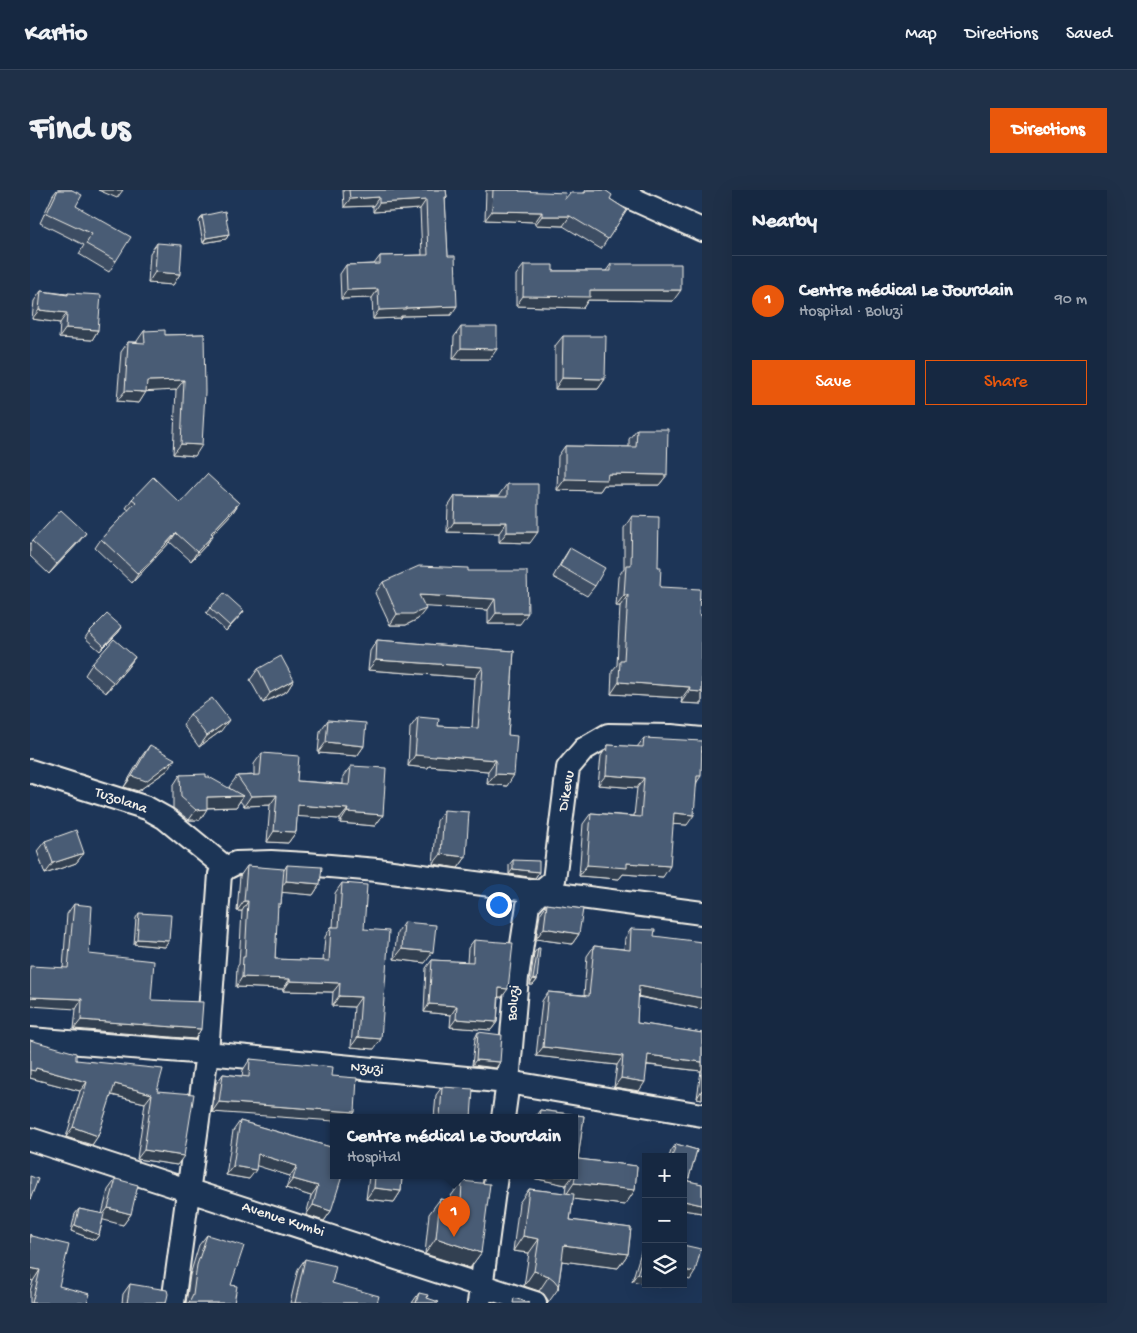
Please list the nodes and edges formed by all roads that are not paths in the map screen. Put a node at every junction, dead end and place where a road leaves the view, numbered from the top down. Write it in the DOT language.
graph roads {
  1 [pos="613,190"];
  2 [pos="702,230"];
  3 [pos="702,740"];
  4 [pos="30,772"];
  5 [pos="226,868"];
  6 [pos="540,892"];
  7 [pos="702,913"];
  8 [pos="30,1039"];
  9 [pos="207,1053"];
  10 [pos="508,1082"];
  11 [pos="504,1114"];
  12 [pos="702,1116"];
  13 [pos="30,1139"];
  14 [pos="496,1179"];
  15 [pos="189,1190"];
  16 [pos="480,1294"];
  17 [pos="173,1303"];
  18 [pos="535,1303"];
  1 -- 2 [label="street"];
  3 -- 6 [label="street, Dikevu"];
  4 -- 5 [label="street, Tuzolana"];
  5 -- 6 [label="street"];
  5 -- 9 [label="street"];
  6 -- 7 [label="street"];
  6 -- 10 [label="street, Boluzi"];
  8 -- 9 [label="street, Nzuzi"];
  9 -- 10 [label="street, Nzuzi"];
  9 -- 15 [label="street"];
  10 -- 11 [label="street, Boluzi"];
  10 -- 12 [label="street, Nzuzi"];
  13 -- 15 [label="street, Avenue Kumbi"];
  14 -- 16 [label="street"];
  15 -- 16 [label="street, Avenue Kumbi"];
  15 -- 17 [label="street"];
  16 -- 18 [label="street, Avenue Kumbi"];
}
